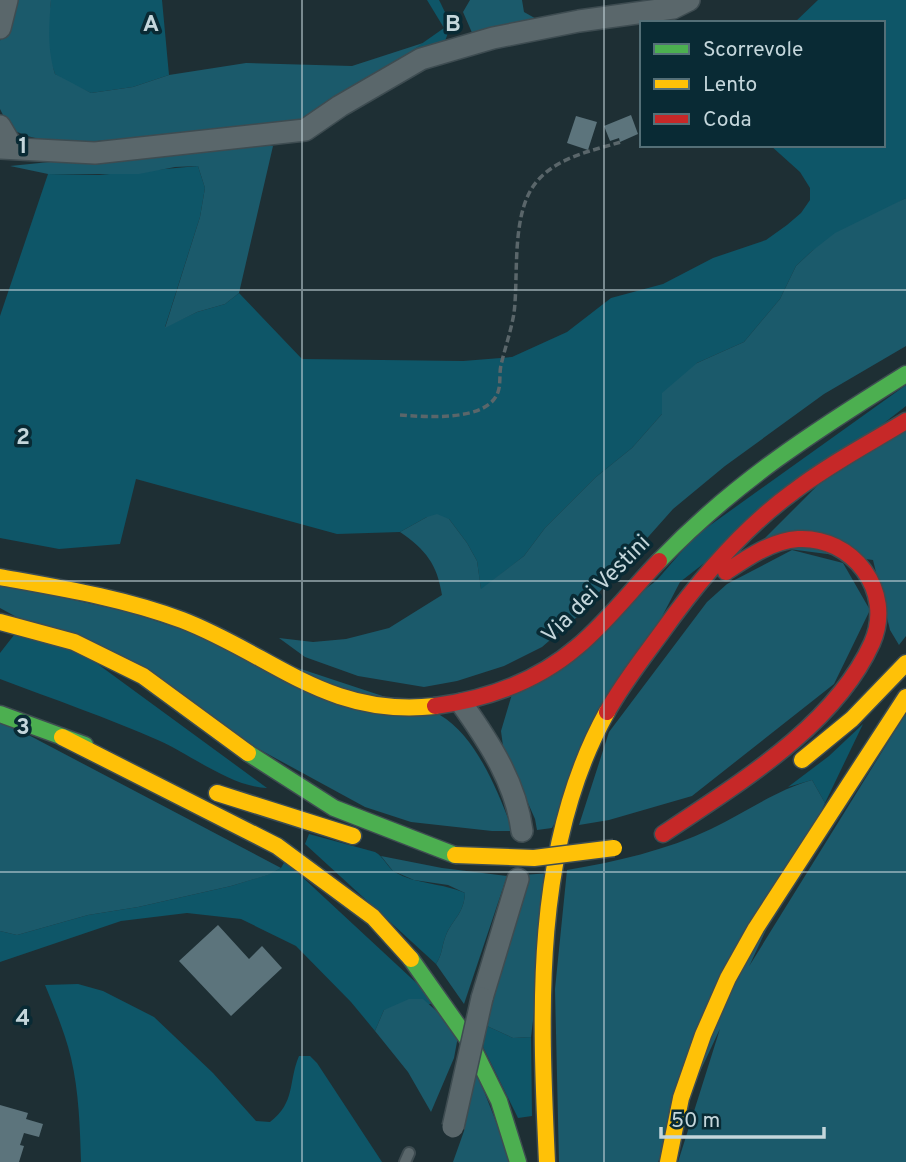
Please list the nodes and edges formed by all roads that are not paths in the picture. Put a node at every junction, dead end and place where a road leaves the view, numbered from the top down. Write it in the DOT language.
graph roads {
  1 [pos="8,0"];
  2 [pos="689,0"];
  3 [pos="0,28"];
  4 [pos="0,125"];
  5 [pos="7,148"];
  6 [pos="906,374"];
  7 [pos="906,421"];
  8 [pos="0,577"];
  9 [pos="0,622"];
  10 [pos="667,624"];
  11 [pos="906,663"];
  12 [pos="906,697"];
  13 [pos="462,704"];
  14 [pos="0,714"];
  15 [pos="62,737"];
  16 [pos="793,766"];
  17 [pos="752,792"];
  18 [pos="522,831"];
  19 [pos="627,844"];
  20 [pos="455,855"];
  21 [pos="518,880"];
  22 [pos="453,1127"];
  23 [pos="518,1162"];
  24 [pos="547,1162"];
  25 [pos="668,1162"];
  1 -- 3 [label="street"];
  2 -- 5 [label="street"];
  4 -- 5 [label="street"];
  6 -- 13 [label="main road, Via dei Vestini"];
  7 -- 10 [label="main road"];
  8 -- 13 [label="main road, Via dei Vestini"];
  9 -- 20 [label="main road"];
  10 -- 17 [label="main road"];
  10 -- 24 [label="main road"];
  11 -- 16 [label="main road"];
  12 -- 25 [label="main road"];
  13 -- 18 [label="street"];
  14 -- 15 [label="main road"];
  15 -- 20 [label="main road"];
  15 -- 23 [label="main road"];
  19 -- 20 [label="main road, bridge"];
  21 -- 22 [label="street, bridge"];
}
